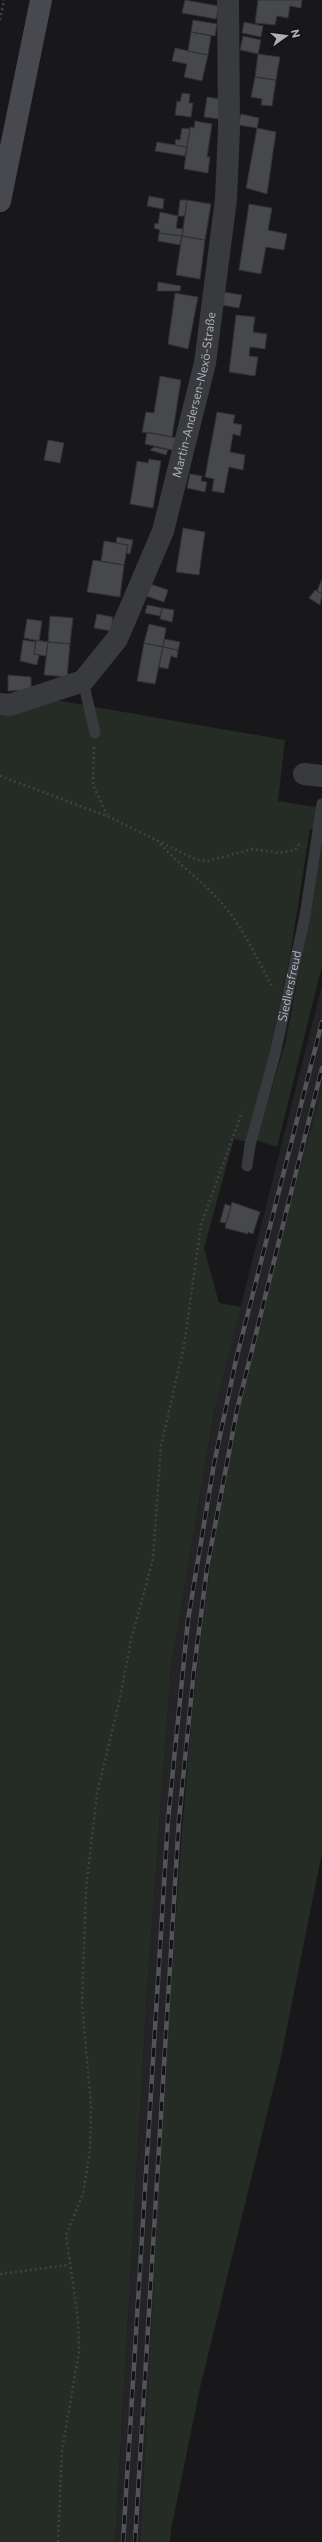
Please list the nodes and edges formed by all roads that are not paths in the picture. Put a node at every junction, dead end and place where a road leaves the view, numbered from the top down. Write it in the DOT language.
graph roads {
  1 [pos="41,0"];
  2 [pos="228,0"];
  3 [pos="0,201"];
  4 [pos="83,681"];
  5 [pos="0,704"];
  6 [pos="94,733"];
  7 [pos="322,804"];
  8 [pos="247,1166"];
  1 -- 3 [label="street"];
  2 -- 4 [label="street, Martin-Andersen-Nexö-Straße"];
  4 -- 5 [label="street"];
  4 -- 6 [label="lane"];
  7 -- 8 [label="lane, Siedlersfreud"];
}
